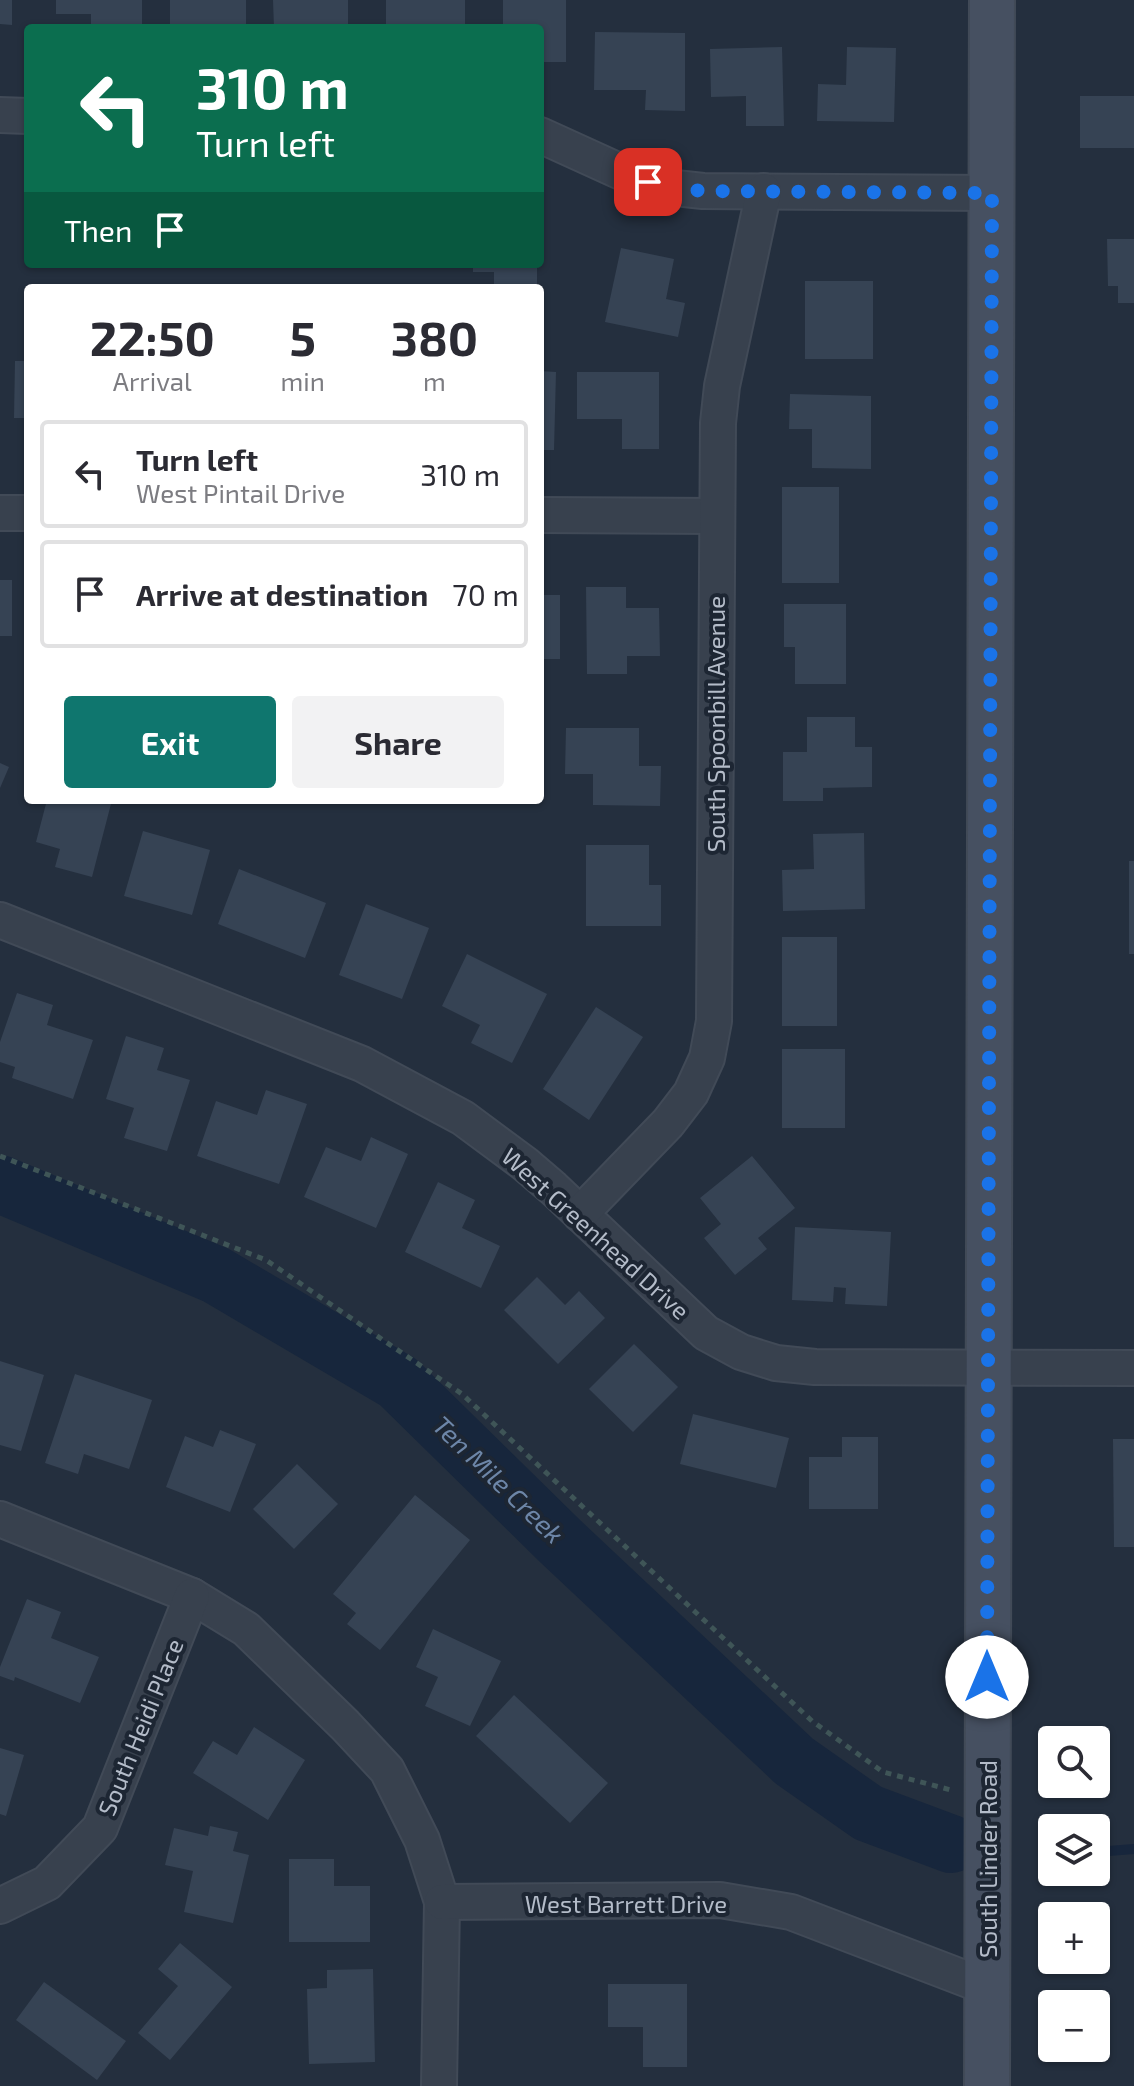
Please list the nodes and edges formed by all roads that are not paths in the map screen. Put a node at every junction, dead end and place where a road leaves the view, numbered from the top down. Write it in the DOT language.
graph roads {
  1 [pos="992,0"];
  2 [pos="0,115"];
  3 [pos="24,116"];
  4 [pos="544,137"];
  5 [pos="764,191"];
  6 [pos="992,193"];
  7 [pos="0,513"];
  8 [pos="24,513"];
  9 [pos="544,515"];
  10 [pos="716,516"];
  11 [pos="0,920"];
  12 [pos="580,1214"];
  13 [pos="988,1368"];
  14 [pos="1134,1368"];
  15 [pos="0,1519"];
  16 [pos="192,1596"];
  17 [pos="442,1902"];
  18 [pos="0,1906"];
  19 [pos="987,1987"];
  20 [pos="439,2086"];
  21 [pos="987,2086"];
  1 -- 6 [label="street, South Linder Road"];
  2 -- 3 [label="street"];
  4 -- 5 [label="street"];
  5 -- 6 [label="street"];
  5 -- 10 [label="street, South Spoonbill Avenue"];
  6 -- 13 [label="street, South Linder Road"];
  7 -- 8 [label="street"];
  9 -- 10 [label="street"];
  10 -- 12 [label="street, South Spoonbill Avenue"];
  11 -- 12 [label="street, West Greenhead Drive"];
  12 -- 13 [label="street, West Greenhead Drive"];
  13 -- 14 [label="street, West Greenhead Drive"];
  13 -- 19 [label="street, South Linder Road"];
  15 -- 16 [label="street"];
  16 -- 17 [label="street"];
  16 -- 18 [label="street, South Heidi Place"];
  17 -- 19 [label="street, West Barrett Drive"];
  17 -- 20 [label="street"];
  19 -- 21 [label="street, South Linder Road"];
}
